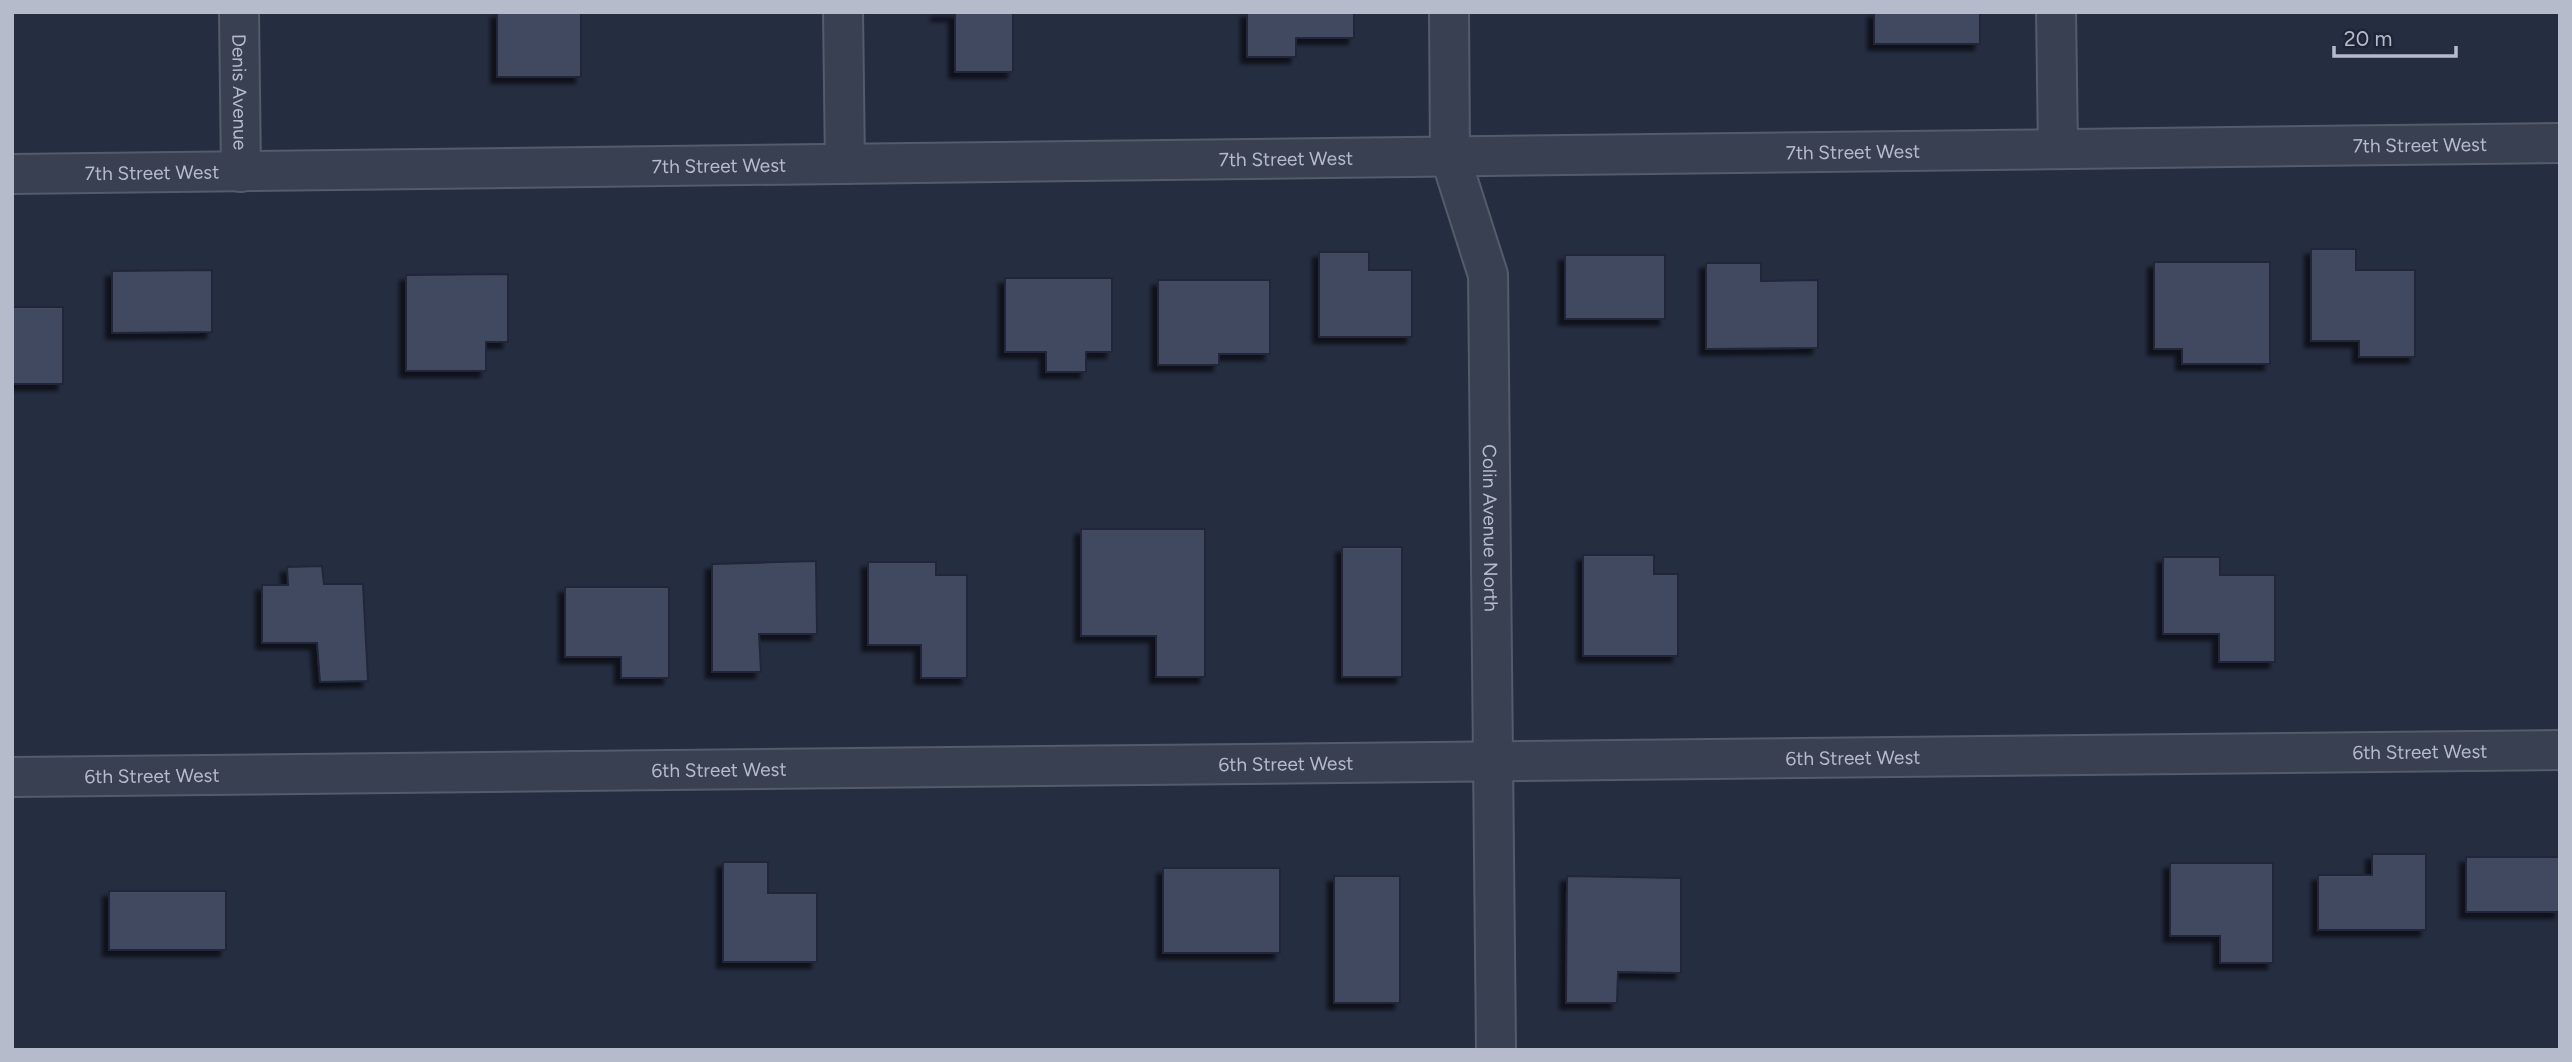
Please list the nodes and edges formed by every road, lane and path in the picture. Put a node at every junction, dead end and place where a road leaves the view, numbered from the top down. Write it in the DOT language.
graph roads {
  1 [pos="239,12"];
  2 [pos="843,12"];
  3 [pos="1449,12"];
  4 [pos="2056,12"];
  5 [pos="2560,143"];
  6 [pos="2058,148"];
  7 [pos="1450,156"];
  8 [pos="845,164"];
  9 [pos="241,172"];
  10 [pos="12,174"];
  11 [pos="2560,750"];
  12 [pos="1493,762"];
  13 [pos="12,776"];
  14 [pos="1496,1050"];
  1 -- 9 [label="street, Denis Avenue"];
  2 -- 8 [label="street"];
  3 -- 7 [label="street, Colin Avenue North"];
  4 -- 6 [label="street"];
  5 -- 6 [label="street, 7th Street West"];
  6 -- 7 [label="street, 7th Street West"];
  7 -- 8 [label="street, 7th Street West"];
  7 -- 12 [label="street, Colin Avenue North"];
  8 -- 9 [label="street, 7th Street West"];
  9 -- 10 [label="street, 7th Street West"];
  11 -- 12 [label="street, 6th Street West"];
  12 -- 13 [label="street, 6th Street West"];
  12 -- 14 [label="street, Colin Avenue North"];
}
